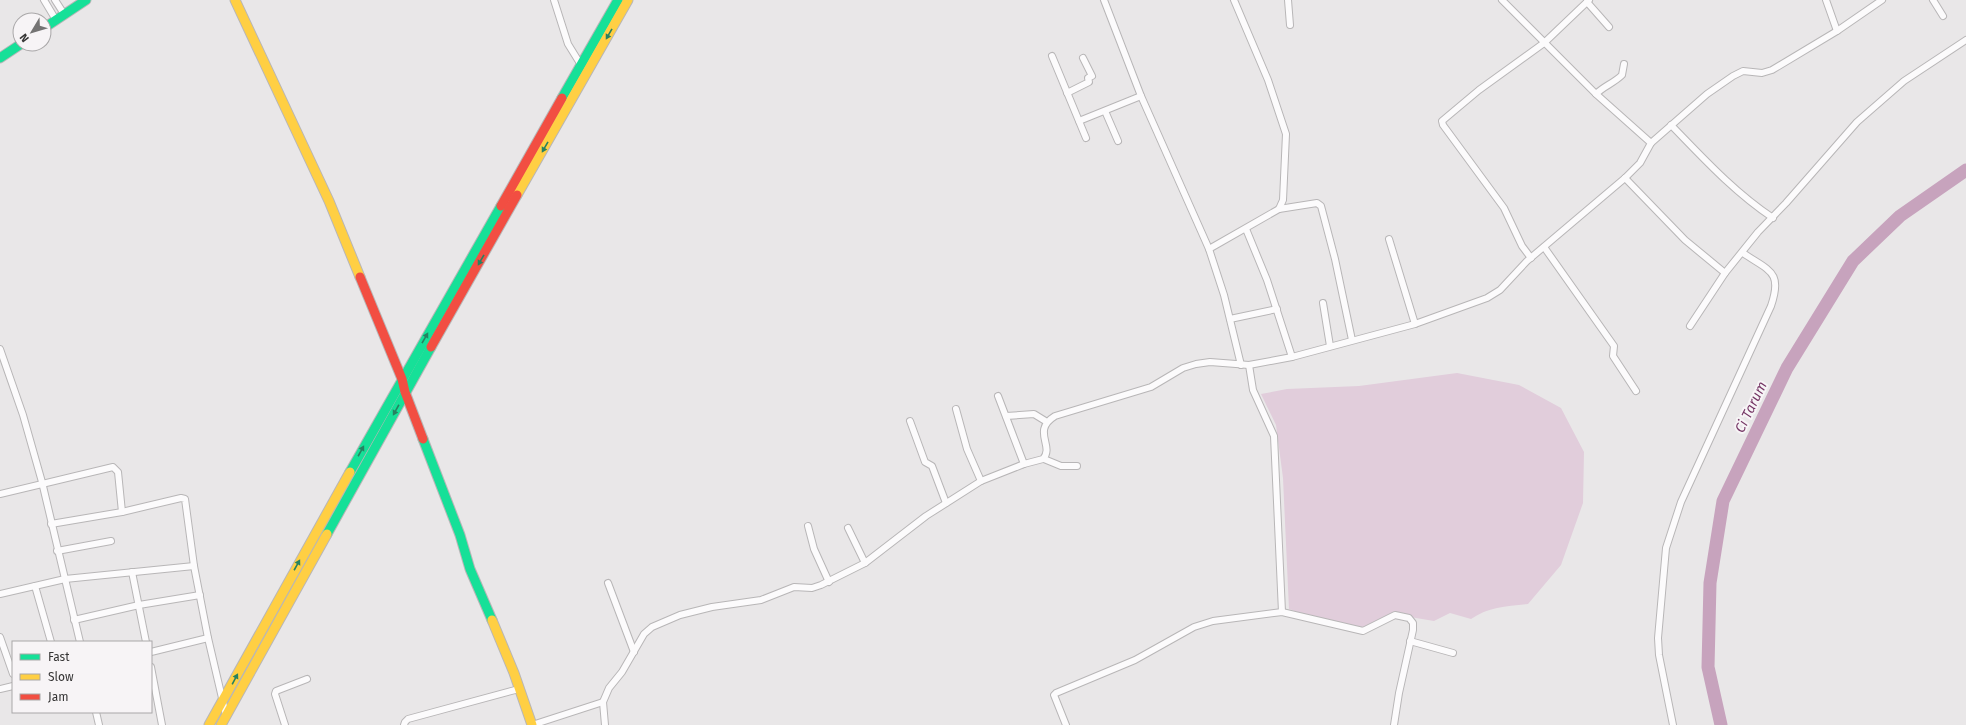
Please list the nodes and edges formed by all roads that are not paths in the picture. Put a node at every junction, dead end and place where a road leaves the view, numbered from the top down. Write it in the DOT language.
graph roads {
  1 [pos="44,0"];
  2 [pos="55,0"];
  3 [pos="86,0"];
  4 [pos="235,0"];
  5 [pos="554,0"];
  6 [pos="618,0"];
  7 [pos="628,0"];
  8 [pos="1104,0"];
  9 [pos="1234,0"];
  10 [pos="1288,0"];
  11 [pos="1502,0"];
  12 [pos="1826,0"];
  13 [pos="1882,0"];
  14 [pos="1933,0"];
  15 [pos="1588,1"];
  16 [pos="64,14"];
  17 [pos="1943,16"];
  18 [pos="56,20"];
  19 [pos="52,23"];
  20 [pos="1290,25"];
  21 [pos="1609,27"];
  22 [pos="1837,31"];
  23 [pos="1966,40"];
  24 [pos="1544,43"];
  25 [pos="12,50"];
  26 [pos="1052,56"];
  27 [pos="0,58"];
  28 [pos="1083,58"];
  29 [pos="1624,64"];
  30 [pos="581,66"];
  31 [pos="1067,93"];
  32 [pos="1596,94"];
  33 [pos="1141,96"];
  34 [pos="1105,111"];
  35 [pos="1079,122"];
  36 [pos="1671,125"];
  37 [pos="1086,138"];
  38 [pos="1118,141"];
  39 [pos="1651,143"];
  40 [pos="1625,178"];
  41 [pos="1279,209"];
  42 [pos="1773,218"];
  43 [pos="1246,229"];
  44 [pos="1389,239"];
  45 [pos="1544,247"];
  46 [pos="1209,249"];
  47 [pos="1743,253"];
  48 [pos="1531,258"];
  49 [pos="1725,273"];
  50 [pos="1323,303"];
  51 [pos="1277,309"];
  52 [pos="1230,319"];
  53 [pos="1415,324"];
  54 [pos="1690,326"];
  55 [pos="1352,340"];
  56 [pos="1330,346"];
  57 [pos="1,352"];
  58 [pos="1292,357"];
  59 [pos="1241,365"];
  60 [pos="1249,365"];
  61 [pos="402,379"];
  62 [pos="1636,391"];
  63 [pos="405,392"];
  64 [pos="998,396"];
  65 [pos="956,409"];
  66 [pos="1006,416"];
  67 [pos="910,421"];
  68 [pos="1047,422"];
  69 [pos="1044,459"];
  70 [pos="1024,464"];
  71 [pos="1077,466"];
  72 [pos="981,481"];
  73 [pos="42,482"];
  74 [pos="0,494"];
  75 [pos="946,503"];
  76 [pos="122,512"];
  77 [pos="51,524"];
  78 [pos="808,526"];
  79 [pos="848,528"];
  80 [pos="111,541"];
  81 [pos="58,551"];
  82 [pos="865,563"];
  83 [pos="194,566"];
  84 [pos="132,572"];
  85 [pos="65,579"];
  86 [pos="608,582"];
  87 [pos="829,582"];
  88 [pos="35,586"];
  89 [pos="0,594"];
  90 [pos="200,595"];
  91 [pos="138,605"];
  92 [pos="1282,612"];
  93 [pos="74,620"];
  94 [pos="0,636"];
  95 [pos="208,638"];
  96 [pos="51,641"];
  97 [pos="80,641"];
  98 [pos="146,641"];
  99 [pos="1410,641"];
  100 [pos="152,652"];
  101 [pos="634,652"];
  102 [pos="1453,653"];
  103 [pos="12,671"];
  104 [pos="152,677"];
  105 [pos="307,679"];
  106 [pos="12,686"];
  107 [pos="0,689"];
  108 [pos="519,689"];
  109 [pos="154,698"];
  110 [pos="223,701"];
  111 [pos="603,702"];
  112 [pos="96,713"];
  113 [pos="226,715"];
  114 [pos="99,725"];
  115 [pos="162,725"];
  116 [pos="209,725"];
  117 [pos="221,725"];
  118 [pos="285,725"];
  119 [pos="404,725"];
  120 [pos="532,725"];
  121 [pos="605,725"];
  122 [pos="1066,725"];
  123 [pos="1394,725"];
  124 [pos="1672,725"];
  1 -- 18 [label="street"];
  2 -- 16 [label="street"];
  3 -- 16 [label="street"];
  4 -- 61 [label="street"];
  5 -- 30 [label="street"];
  6 -- 30 [label="street"];
  7 -- 63 [label="street, one-way"];
  8 -- 33 [label="street"];
  9 -- 41 [label="street"];
  10 -- 20 [label="street"];
  11 -- 24 [label="street"];
  12 -- 22 [label="street"];
  13 -- 22 [label="street"];
  14 -- 17 [label="street"];
  15 -- 21 [label="street"];
  15 -- 24 [label="street"];
  16 -- 18 [label="street"];
  18 -- 19 [label="street"];
  22 -- 36 [label="street"];
  23 -- 42 [label="street"];
  24 -- 32 [label="street"];
  24 -- 48 [label="street"];
  25 -- 27 [label="street"];
  26 -- 31 [label="street"];
  28 -- 31 [label="street"];
  29 -- 32 [label="street"];
  61 -- 30 [label="street, one-way"];
  31 -- 35 [label="street"];
  32 -- 39 [label="street"];
  33 -- 34 [label="street"];
  33 -- 46 [label="street"];
  34 -- 35 [label="street"];
  34 -- 38 [label="street"];
  35 -- 37 [label="street"];
  36 -- 39 [label="street"];
  36 -- 42 [label="street"];
  39 -- 40 [label="street"];
  40 -- 45 [label="street"];
  40 -- 49 [label="street"];
  41 -- 43 [label="street"];
  41 -- 55 [label="street"];
  42 -- 47 [label="street"];
  43 -- 46 [label="street"];
  43 -- 51 [label="street"];
  44 -- 53 [label="street"];
  45 -- 48 [label="street"];
  45 -- 62 [label="street"];
  46 -- 52 [label="street"];
  47 -- 49 [label="street"];
  47 -- 124 [label="street"];
  48 -- 53 [label="street"];
  49 -- 54 [label="street"];
  50 -- 56 [label="street"];
  51 -- 52 [label="street"];
  51 -- 58 [label="street"];
  52 -- 59 [label="street"];
  53 -- 55 [label="street"];
  55 -- 56 [label="street"];
  56 -- 58 [label="street"];
  57 -- 73 [label="street"];
  58 -- 60 [label="street"];
  59 -- 60 [label="street"];
  59 -- 68 [label="street"];
  60 -- 92 [label="street"];
  61 -- 63 [label="street"];
  110 -- 61 [label="street, one-way"];
  63 -- 108 [label="street"];
  63 -- 113 [label="street, one-way"];
  64 -- 66 [label="street"];
  65 -- 72 [label="street"];
  66 -- 68 [label="street"];
  66 -- 70 [label="street"];
  67 -- 75 [label="street"];
  68 -- 69 [label="street"];
  69 -- 70 [label="street"];
  69 -- 71 [label="street"];
  70 -- 72 [label="street"];
  72 -- 75 [label="street"];
  73 -- 74 [label="street"];
  73 -- 76 [label="street"];
  73 -- 77 [label="street"];
  75 -- 82 [label="street"];
  76 -- 77 [label="street"];
  76 -- 83 [label="street"];
  77 -- 81 [label="street"];
  78 -- 87 [label="street"];
  79 -- 82 [label="street"];
  80 -- 81 [label="street"];
  81 -- 85 [label="street"];
  82 -- 87 [label="street"];
  83 -- 84 [label="street"];
  83 -- 90 [label="street"];
  84 -- 85 [label="street"];
  84 -- 91 [label="street"];
  85 -- 88 [label="street"];
  85 -- 93 [label="street"];
  86 -- 101 [label="street"];
  87 -- 101 [label="street"];
  88 -- 89 [label="street"];
  88 -- 96 [label="street"];
  90 -- 91 [label="street"];
  90 -- 95 [label="street"];
  91 -- 93 [label="street"];
  91 -- 98 [label="street"];
  92 -- 99 [label="street"];
  92 -- 122 [label="street"];
  93 -- 97 [label="street"];
  94 -- 103 [label="street"];
  95 -- 100 [label="street"];
  95 -- 110 [label="street"];
  99 -- 102 [label="street"];
  99 -- 123 [label="street"];
  101 -- 111 [label="street"];
  104 -- 109 [label="street"];
  105 -- 118 [label="street"];
  106 -- 107 [label="street"];
  108 -- 119 [label="street"];
  108 -- 120 [label="street"];
  109 -- 115 [label="street"];
  110 -- 113 [label="street"];
  110 -- 116 [label="street"];
  111 -- 120 [label="street"];
  111 -- 121 [label="street"];
  112 -- 114 [label="street"];
  113 -- 117 [label="street"];
}
